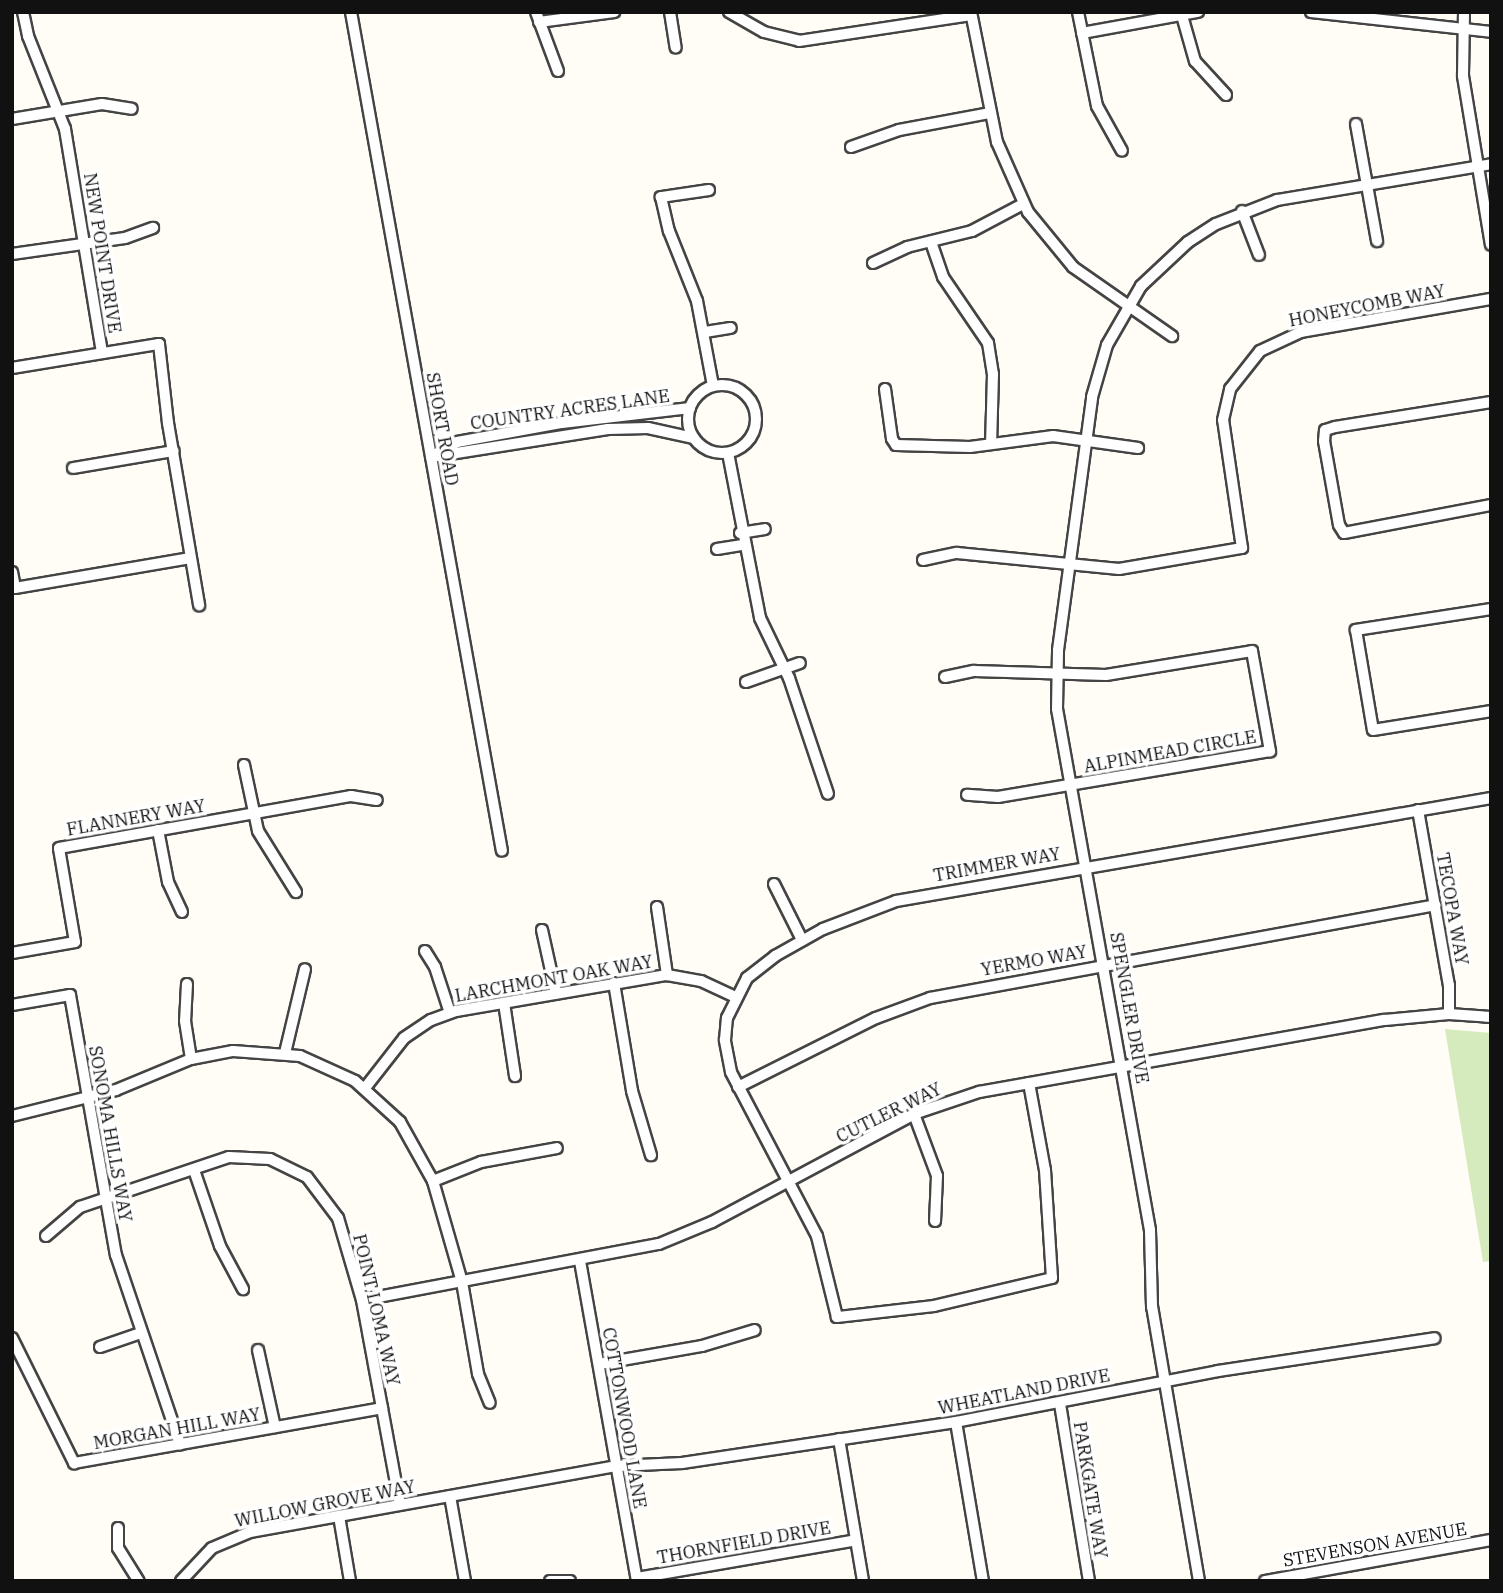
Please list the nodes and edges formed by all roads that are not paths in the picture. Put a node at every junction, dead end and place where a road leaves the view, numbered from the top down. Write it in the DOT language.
graph roads {
  1 [pos="23,12"];
  2 [pos="351,12"];
  3 [pos="614,12"];
  4 [pos="670,12"];
  5 [pos="729,12"];
  6 [pos="1078,12"];
  7 [pos="1198,12"];
  8 [pos="1311,12"];
  9 [pos="1464,12"];
  10 [pos="971,14"];
  11 [pos="1181,14"];
  12 [pos="1391,16"];
  13 [pos="538,17"];
  14 [pos="1462,26"];
  15 [pos="1491,32"];
  16 [pos="1082,33"];
  17 [pos="676,48"];
  18 [pos="558,71"];
  19 [pos="1226,95"];
  20 [pos="132,109"];
  21 [pos="61,111"];
  22 [pos="990,113"];
  23 [pos="12,119"];
  24 [pos="1356,124"];
  25 [pos="851,148"];
  26 [pos="1122,150"];
  27 [pos="1491,164"];
  28 [pos="1478,166"];
  29 [pos="1367,185"];
  30 [pos="709,190"];
  31 [pos="1023,204"];
  32 [pos="1242,211"];
  33 [pos="153,228"];
  34 [pos="1377,241"];
  35 [pos="931,242"];
  36 [pos="84,245"];
  37 [pos="1491,245"];
  38 [pos="12,254"];
  39 [pos="1259,255"];
  40 [pos="873,263"];
  41 [pos="1491,299"];
  42 [pos="1128,306"];
  43 [pos="731,328"];
  44 [pos="705,332"];
  45 [pos="1172,336"];
  46 [pos="102,353"];
  47 [pos="12,368"];
  48 [pos="713,386"];
  49 [pos="885,388"];
  50 [pos="1491,402"];
  51 [pos="690,408"];
  52 [pos="562,423"];
  53 [pos="564,435"];
  54 [pos="694,438"];
  55 [pos="1086,440"];
  56 [pos="991,444"];
  57 [pos="1138,448"];
  58 [pos="174,451"];
  59 [pos="728,453"];
  60 [pos="430,457"];
  61 [pos="74,468"];
  62 [pos="1491,505"];
  63 [pos="765,529"];
  64 [pos="740,533"];
  65 [pos="743,545"];
  66 [pos="717,549"];
  67 [pos="190,558"];
  68 [pos="923,560"];
  69 [pos="1069,568"];
  70 [pos="12,572"];
  71 [pos="199,605"];
  72 [pos="1491,609"];
  73 [pos="800,663"];
  74 [pos="785,669"];
  75 [pos="1056,674"];
  76 [pos="945,677"];
  77 [pos="746,682"];
  78 [pos="1491,711"];
  79 [pos="244,765"];
  80 [pos="1069,785"];
  81 [pos="828,794"];
  82 [pos="967,795"];
  83 [pos="1491,798"];
  84 [pos="377,800"];
  85 [pos="1418,810"];
  86 [pos="252,813"];
  87 [pos="158,830"];
  88 [pos="502,851"];
  89 [pos="1084,865"];
  90 [pos="774,884"];
  91 [pos="296,892"];
  92 [pos="1436,905"];
  93 [pos="657,907"];
  94 [pos="182,912"];
  95 [pos="542,930"];
  96 [pos="802,940"];
  97 [pos="425,951"];
  98 [pos="12,953"];
  99 [pos="1105,964"];
  100 [pos="305,969"];
  101 [pos="667,975"];
  102 [pos="614,983"];
  103 [pos="187,984"];
  104 [pos="556,993"];
  105 [pos="735,997"];
  106 [pos="504,1003"];
  107 [pos="12,1005"];
  108 [pos="450,1013"];
  109 [pos="1449,1014"];
  110 [pos="1491,1017"];
  111 [pos="285,1053"];
  112 [pos="191,1059"];
  113 [pos="1123,1067"];
  114 [pos="515,1076"];
  115 [pos="1029,1083"];
  116 [pos="738,1087"];
  117 [pos="365,1088"];
  118 [pos="88,1097"];
  119 [pos="914,1114"];
  120 [pos="12,1116"];
  121 [pos="557,1148"];
  122 [pos="651,1155"];
  123 [pos="194,1170"];
  124 [pos="433,1181"];
  125 [pos="788,1181"];
  126 [pos="106,1199"];
  127 [pos="935,1221"];
  128 [pos="46,1236"];
  129 [pos="580,1261"];
  130 [pos="462,1282"];
  131 [pos="243,1290"];
  132 [pos="362,1300"];
  133 [pos="755,1330"];
  134 [pos="141,1333"];
  135 [pos="12,1338"];
  136 [pos="1435,1338"];
  137 [pos="100,1347"];
  138 [pos="258,1350"];
  139 [pos="599,1364"];
  140 [pos="1165,1381"];
  141 [pos="490,1403"];
  142 [pos="1060,1404"];
  143 [pos="382,1408"];
  144 [pos="956,1422"];
  145 [pos="275,1427"];
  146 [pos="839,1439"];
  147 [pos="180,1444"];
  148 [pos="617,1466"];
  149 [pos="450,1496"];
  150 [pos="400,1505"];
  151 [pos="339,1516"];
  152 [pos="118,1528"];
  153 [pos="856,1540"];
  154 [pos="1491,1541"];
  155 [pos="637,1580"];
  156 [pos="139,1581"];
  157 [pos="181,1581"];
  158 [pos="351,1581"];
  159 [pos="465,1581"];
  160 [pos="550,1581"];
  161 [pos="570,1581"];
  162 [pos="863,1581"];
  163 [pos="983,1581"];
  164 [pos="1089,1581"];
  165 [pos="1199,1581"];
  166 [pos="1265,1581"];
  1 -- 21 [label="street, NEW POINT DRIVE"];
  2 -- 60 [label="street, SHORT ROAD"];
  3 -- 13 [label="street"];
  4 -- 17 [label="street"];
  5 -- 10 [label="street"];
  6 -- 16 [label="street"];
  7 -- 11 [label="street"];
  8 -- 12 [label="street"];
  9 -- 14 [label="street"];
  10 -- 22 [label="street"];
  11 -- 16 [label="street"];
  11 -- 19 [label="street"];
  12 -- 14 [label="street"];
  13 -- 18 [label="street"];
  14 -- 15 [label="street"];
  14 -- 28 [label="street"];
  16 -- 26 [label="street"];
  20 -- 21 [label="street"];
  21 -- 23 [label="street"];
  21 -- 36 [label="street, NEW POINT DRIVE"];
  22 -- 25 [label="street"];
  22 -- 31 [label="street"];
  24 -- 29 [label="street"];
  27 -- 28 [label="street, SPENGLER DRIVE"];
  28 -- 29 [label="street, SPENGLER DRIVE"];
  28 -- 37 [label="street"];
  29 -- 32 [label="street, SPENGLER DRIVE"];
  29 -- 34 [label="street"];
  30 -- 44 [label="street"];
  31 -- 35 [label="street"];
  31 -- 42 [label="street"];
  32 -- 39 [label="street"];
  32 -- 42 [label="street, SPENGLER DRIVE"];
  33 -- 36 [label="street"];
  35 -- 40 [label="street"];
  35 -- 56 [label="street"];
  36 -- 38 [label="street"];
  36 -- 46 [label="street, NEW POINT DRIVE"];
  41 -- 69 [label="street, HONEYCOMB WAY"];
  42 -- 45 [label="street"];
  42 -- 55 [label="street, SPENGLER DRIVE"];
  43 -- 44 [label="street"];
  44 -- 48 [label="street"];
  46 -- 47 [label="street"];
  46 -- 58 [label="street, NEW POINT DRIVE"];
  48 -- 51 [label="street"];
  48 -- 59 [label="street"];
  49 -- 56 [label="street"];
  50 -- 62 [label="street"];
  51 -- 52 [label="street, COUNTRY ACRES LANE"];
  51 -- 54 [label="street"];
  52 -- 53 [label="street"];
  52 -- 60 [label="street, COUNTRY ACRES LANE"];
  53 -- 54 [label="street, COUNTRY ACRES LANE"];
  53 -- 60 [label="street, COUNTRY ACRES LANE"];
  54 -- 59 [label="street"];
  55 -- 56 [label="street"];
  55 -- 57 [label="street"];
  55 -- 69 [label="street, SPENGLER DRIVE"];
  58 -- 61 [label="street"];
  58 -- 67 [label="street, NEW POINT DRIVE"];
  59 -- 64 [label="street"];
  60 -- 88 [label="street, SHORT ROAD"];
  63 -- 64 [label="street"];
  64 -- 65 [label="street"];
  65 -- 66 [label="street"];
  65 -- 74 [label="street"];
  67 -- 70 [label="street"];
  67 -- 71 [label="street, NEW POINT DRIVE"];
  68 -- 69 [label="street"];
  69 -- 75 [label="street, SPENGLER DRIVE"];
  72 -- 78 [label="street"];
  73 -- 74 [label="street"];
  74 -- 77 [label="street"];
  74 -- 81 [label="street"];
  75 -- 76 [label="street"];
  75 -- 80 [label="street, SPENGLER DRIVE"];
  75 -- 80 [label="street, ALPINMEAD CIRCLE"];
  79 -- 86 [label="street"];
  80 -- 82 [label="street"];
  80 -- 89 [label="street, SPENGLER DRIVE"];
  83 -- 85 [label="street, TRIMMER WAY"];
  84 -- 86 [label="street, FLANNERY WAY"];
  85 -- 89 [label="street, TRIMMER WAY"];
  85 -- 92 [label="street, TECOPA WAY"];
  86 -- 87 [label="street, FLANNERY WAY"];
  86 -- 91 [label="street"];
  87 -- 94 [label="street"];
  87 -- 98 [label="street, FLANNERY WAY"];
  89 -- 96 [label="street, TRIMMER WAY"];
  89 -- 99 [label="street, SPENGLER DRIVE"];
  90 -- 96 [label="street"];
  92 -- 99 [label="street, YERMO WAY"];
  92 -- 109 [label="street, TECOPA WAY"];
  93 -- 101 [label="street"];
  95 -- 104 [label="street"];
  96 -- 105 [label="street, TRIMMER WAY"];
  97 -- 108 [label="street"];
  99 -- 113 [label="street, SPENGLER DRIVE"];
  99 -- 116 [label="street, YERMO WAY"];
  100 -- 111 [label="street"];
  101 -- 102 [label="street, LARCHMONT OAK WAY"];
  101 -- 105 [label="street, LARCHMONT OAK WAY"];
  102 -- 104 [label="street, LARCHMONT OAK WAY"];
  102 -- 122 [label="street"];
  103 -- 112 [label="street"];
  104 -- 106 [label="street, LARCHMONT OAK WAY"];
  105 -- 116 [label="street, TRIMMER WAY"];
  106 -- 108 [label="street, LARCHMONT OAK WAY"];
  106 -- 114 [label="street"];
  107 -- 118 [label="street, SONOMA HILLS WAY"];
  108 -- 117 [label="street, LARCHMONT OAK WAY"];
  109 -- 110 [label="street, CUTLER WAY"];
  109 -- 113 [label="street, CUTLER WAY"];
  111 -- 112 [label="street"];
  111 -- 117 [label="street"];
  112 -- 118 [label="street"];
  113 -- 115 [label="street, CUTLER WAY"];
  113 -- 140 [label="street, SPENGLER DRIVE"];
  115 -- 119 [label="street, CUTLER WAY"];
  115 -- 125 [label="street, TRIMMER WAY"];
  116 -- 125 [label="street, TRIMMER WAY"];
  117 -- 124 [label="street"];
  118 -- 120 [label="street"];
  118 -- 126 [label="street, SONOMA HILLS WAY"];
  119 -- 125 [label="street, CUTLER WAY"];
  119 -- 127 [label="street"];
  121 -- 124 [label="street"];
  123 -- 126 [label="street, POINT LOMA WAY"];
  123 -- 131 [label="street"];
  123 -- 132 [label="street, POINT LOMA WAY"];
  124 -- 130 [label="street"];
  125 -- 129 [label="street, CUTLER WAY"];
  126 -- 128 [label="street, POINT LOMA WAY"];
  126 -- 134 [label="street, SONOMA HILLS WAY"];
  129 -- 130 [label="street, CUTLER WAY"];
  129 -- 139 [label="street, COTTONWOOD LANE"];
  130 -- 132 [label="street, CUTLER WAY"];
  130 -- 141 [label="street"];
  132 -- 143 [label="street, POINT LOMA WAY"];
  133 -- 139 [label="street"];
  134 -- 137 [label="street"];
  134 -- 147 [label="street, SONOMA HILLS WAY"];
  135 -- 147 [label="street, MORGAN HILL WAY"];
  136 -- 140 [label="street, WHEATLAND DRIVE"];
  138 -- 145 [label="street"];
  139 -- 148 [label="street, COTTONWOOD LANE"];
  140 -- 142 [label="street, WHEATLAND DRIVE"];
  140 -- 165 [label="street, SPENGLER DRIVE"];
  142 -- 144 [label="street, WHEATLAND DRIVE"];
  142 -- 164 [label="street, PARKGATE WAY"];
  143 -- 145 [label="street, MORGAN HILL WAY"];
  143 -- 150 [label="street, POINT LOMA WAY"];
  144 -- 146 [label="street, WHEATLAND DRIVE"];
  144 -- 163 [label="street"];
  145 -- 147 [label="street, MORGAN HILL WAY"];
  146 -- 148 [label="street, WHEATLAND DRIVE"];
  146 -- 153 [label="street"];
  148 -- 149 [label="street, WILLOW GROVE WAY"];
  148 -- 155 [label="street, COTTONWOOD LANE"];
  149 -- 150 [label="street, WILLOW GROVE WAY"];
  149 -- 159 [label="street"];
  150 -- 151 [label="street, WILLOW GROVE WAY"];
  151 -- 157 [label="street, WILLOW GROVE WAY"];
  151 -- 158 [label="street"];
  152 -- 156 [label="street"];
  153 -- 155 [label="street, THORNFIELD DRIVE"];
  153 -- 162 [label="street"];
  154 -- 166 [label="street, STEVENSON AVENUE"];
  160 -- 161 [label="street"];
}
